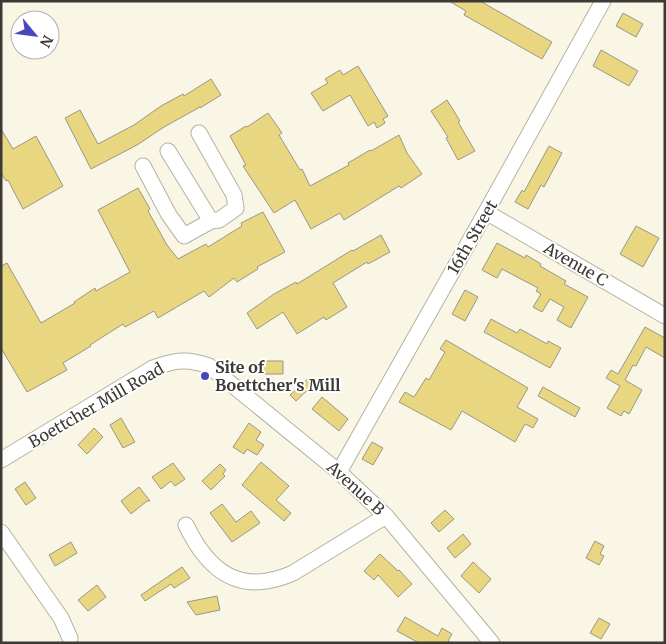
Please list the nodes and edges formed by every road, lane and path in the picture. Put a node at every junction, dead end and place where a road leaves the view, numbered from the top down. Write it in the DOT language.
graph roads {
  1 [pos="602,1"];
  2 [pos="199,133"];
  3 [pos="168,151"];
  4 [pos="143,166"];
  5 [pos="486,212"];
  6 [pos="211,221"];
  7 [pos="665,316"];
  8 [pos="194,360"];
  9 [pos="1,460"];
  10 [pos="339,472"];
  11 [pos="386,516"];
  12 [pos="186,525"];
  13 [pos="1,532"];
  14 [pos="70,638"];
  15 [pos="492,643"];
  1 -- 5 [label="street, 16th Street"];
  2 -- 6 [label="street"];
  3 -- 6 [label="street"];
  4 -- 6 [label="street"];
  5 -- 7 [label="street, Avenue C"];
  5 -- 10 [label="street, 16th Street"];
  8 -- 9 [label="street, Boettcher Mill Road"];
  8 -- 10 [label="street, Avenue B"];
  10 -- 11 [label="street, Avenue B"];
  11 -- 12 [label="street"];
  11 -- 15 [label="street, Avenue B"];
  13 -- 14 [label="street"];
}
